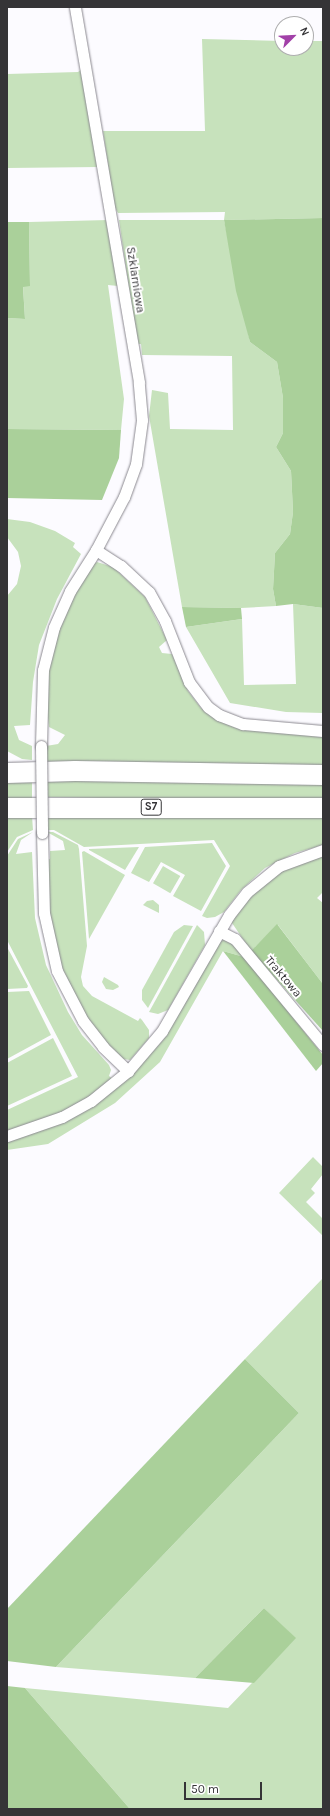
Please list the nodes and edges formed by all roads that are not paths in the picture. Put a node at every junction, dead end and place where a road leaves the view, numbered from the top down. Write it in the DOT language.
graph roads {
  1 [pos="75,7"];
  2 [pos="96,550"];
  3 [pos="323,731"];
  4 [pos="7,760"];
  5 [pos="75,771"];
  6 [pos="7,773"];
  7 [pos="323,775"];
  8 [pos="7,808"];
  9 [pos="323,808"];
  10 [pos="323,850"];
  11 [pos="219,931"];
  12 [pos="323,1045"];
  13 [pos="128,1071"];
  14 [pos="7,1136"];
  1 -- 2 [label="street, Szklarniowa"];
  2 -- 3 [label="street"];
  2 -- 13 [label="street, Szklarniowa, bridge"];
  4 -- 5 [label="highway"];
  5 -- 6 [label="highway"];
  5 -- 7 [label="highway"];
  8 -- 9 [label="highway, S7"];
  10 -- 11 [label="street"];
  11 -- 12 [label="street, Traktowa"];
  11 -- 13 [label="street"];
  13 -- 14 [label="street"];
}
